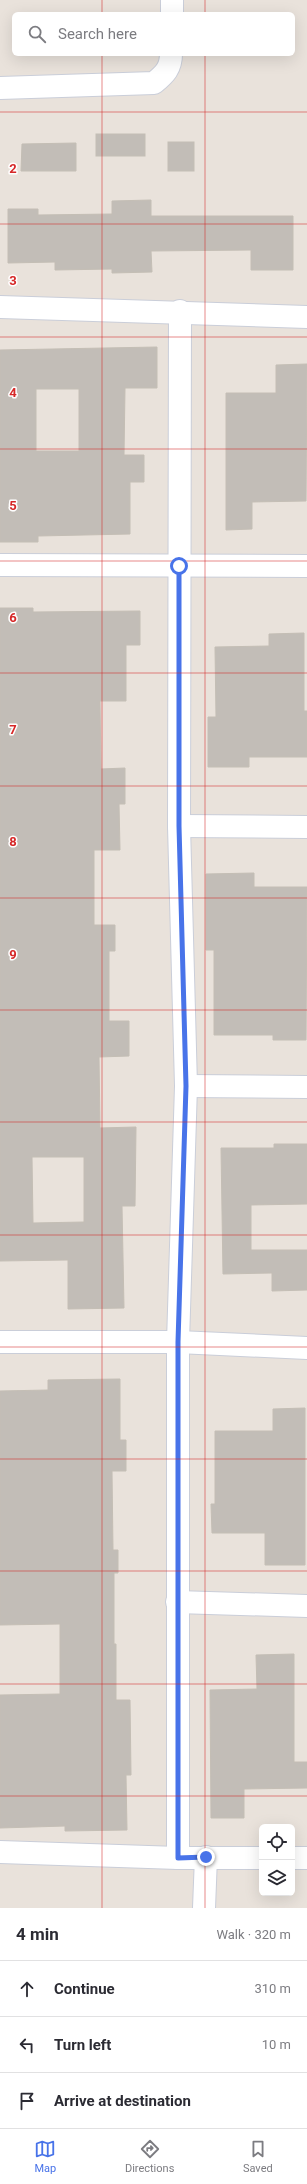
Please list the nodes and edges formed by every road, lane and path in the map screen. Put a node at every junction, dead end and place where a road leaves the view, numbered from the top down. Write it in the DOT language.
graph roads {
  1 [pos="172,0"];
  2 [pos="172,12"];
  3 [pos="171,56"];
  4 [pos="0,88"];
  5 [pos="0,307"];
  6 [pos="180,311"];
  7 [pos="307,317"];
  8 [pos="0,565"];
  9 [pos="179,566"];
  10 [pos="307,566"];
  11 [pos="179,826"];
  12 [pos="307,827"];
  13 [pos="186,1086"];
  14 [pos="307,1087"];
  15 [pos="0,1342"];
  16 [pos="178,1342"];
  17 [pos="307,1348"];
  18 [pos="177,1602"];
  19 [pos="307,1606"];
  20 [pos="0,1852"];
  21 [pos="206,1857"];
  22 [pos="178,1858"];
  23 [pos="259,1858"];
  24 [pos="295,1858"];
  25 [pos="307,1858"];
  26 [pos="204,1908"];
  1 -- 2 [label="street"];
  3 -- 4 [label="street"];
  5 -- 6 [label="street"];
  6 -- 7 [label="street"];
  6 -- 9 [label="street"];
  8 -- 9 [label="street"];
  9 -- 10 [label="street"];
  9 -- 11 [label="street"];
  11 -- 12 [label="street"];
  11 -- 13 [label="street"];
  13 -- 14 [label="street"];
  13 -- 16 [label="street"];
  15 -- 16 [label="street"];
  16 -- 17 [label="street"];
  16 -- 18 [label="street"];
  18 -- 19 [label="street"];
  18 -- 22 [label="street"];
  20 -- 22 [label="street"];
  21 -- 22 [label="street"];
  21 -- 23 [label="street"];
  21 -- 26 [label="street"];
  24 -- 25 [label="street"];
}
